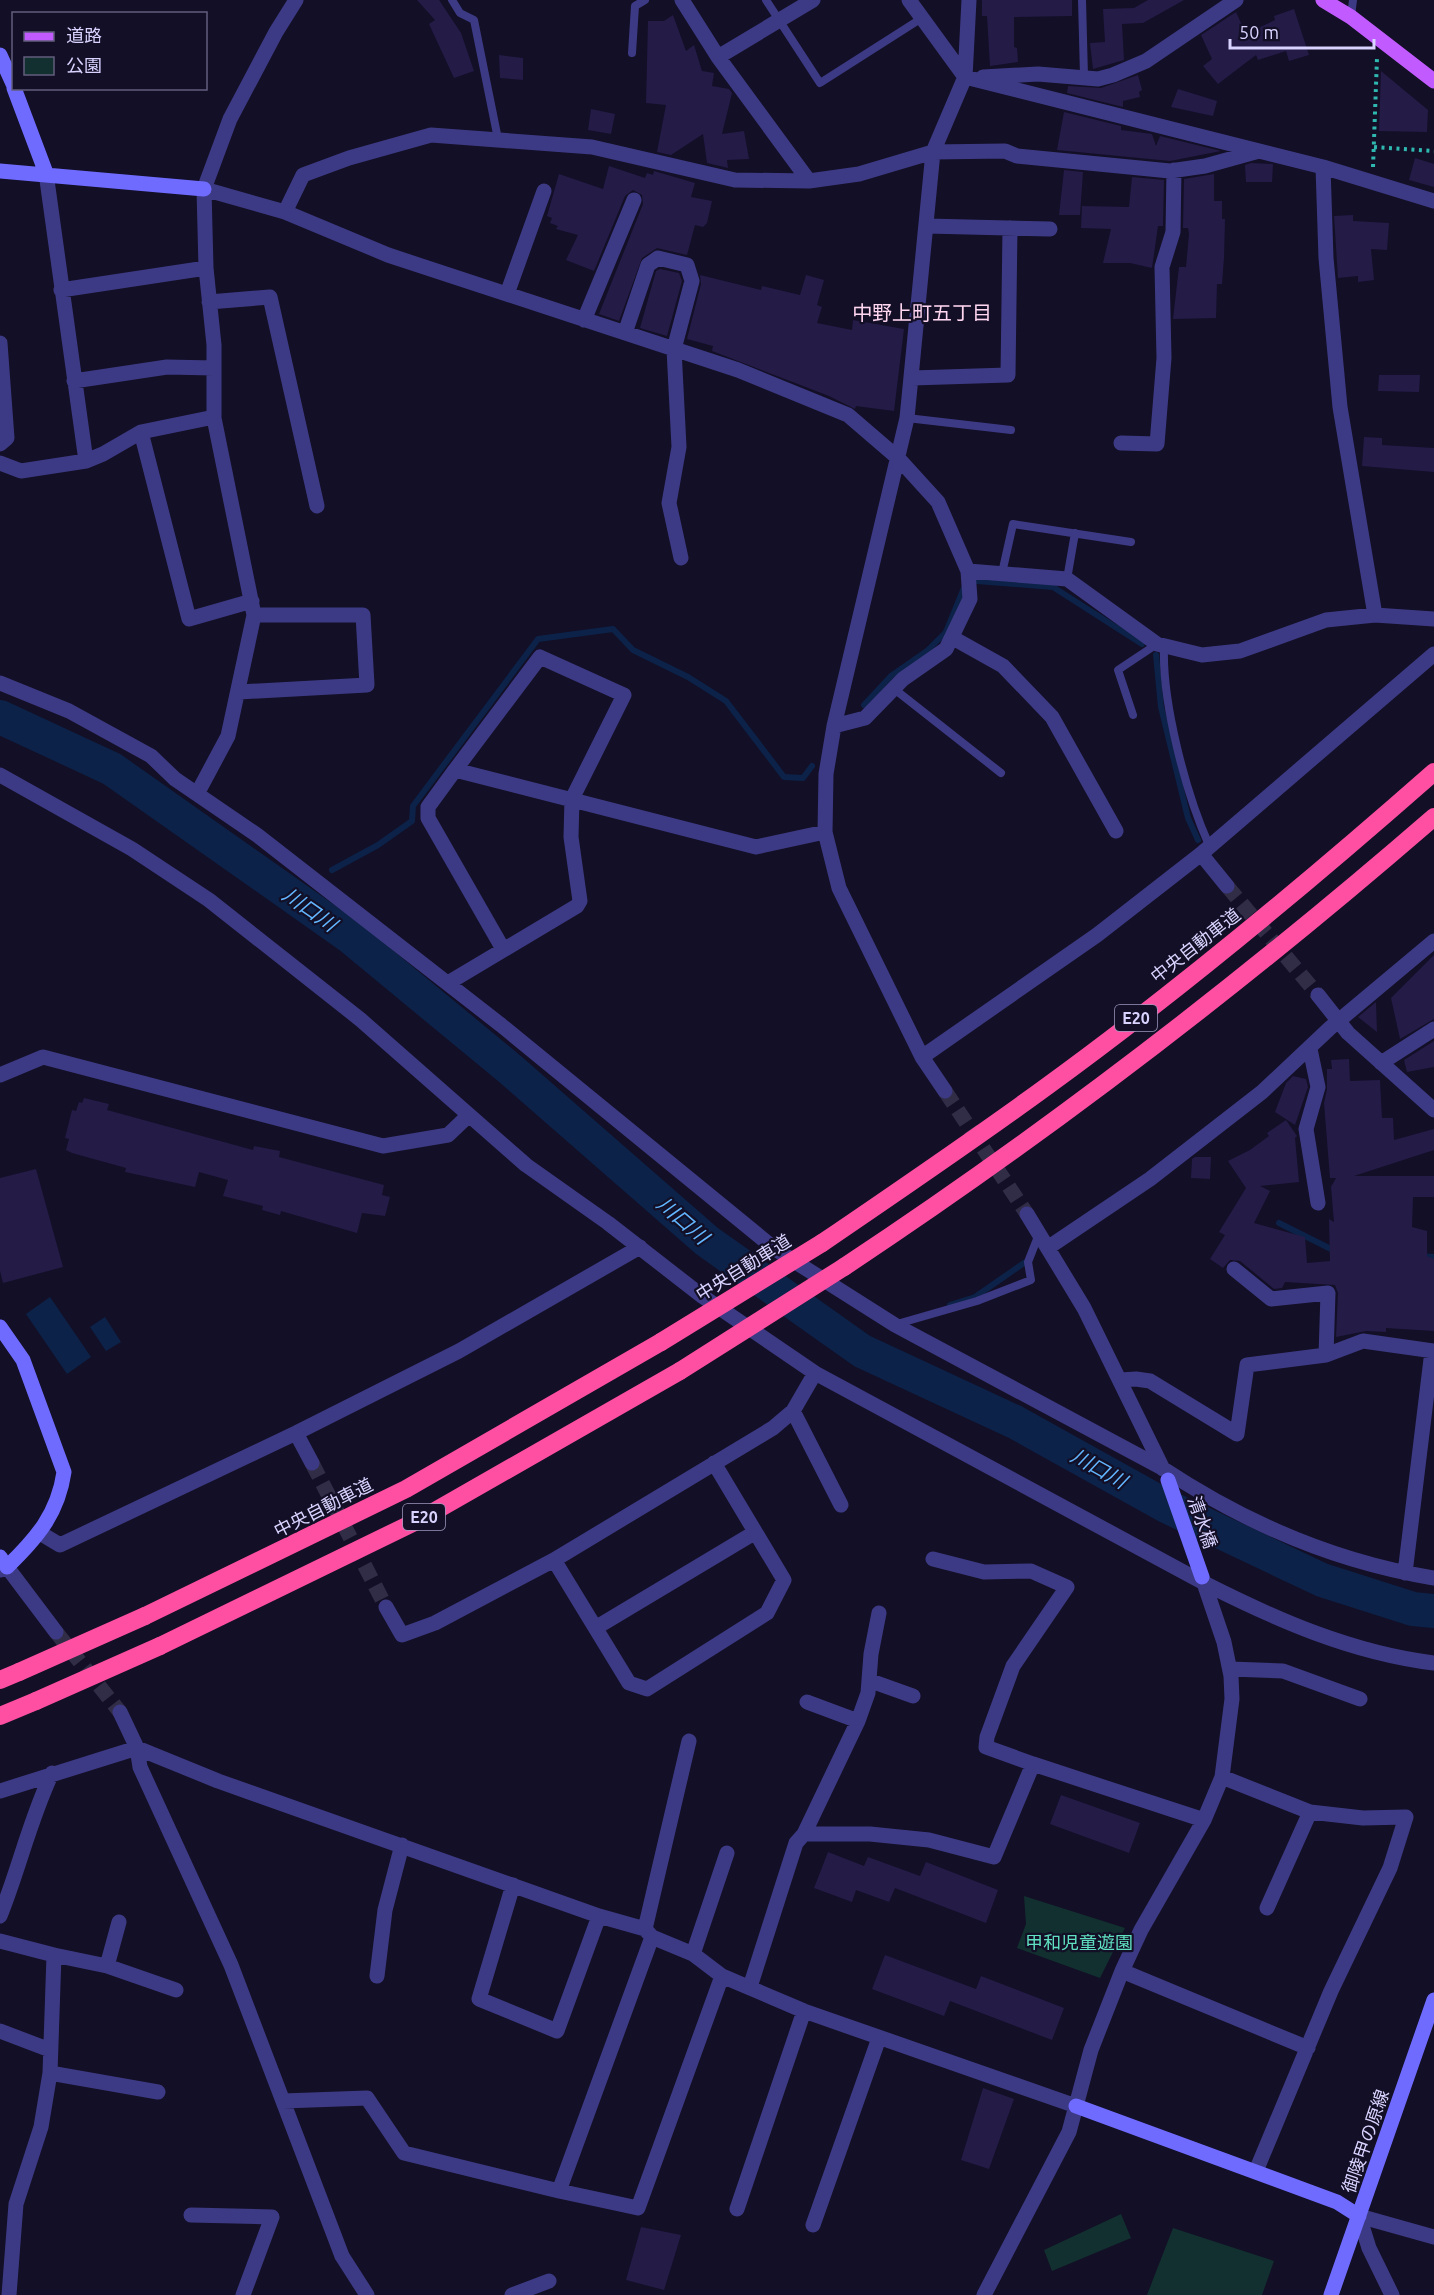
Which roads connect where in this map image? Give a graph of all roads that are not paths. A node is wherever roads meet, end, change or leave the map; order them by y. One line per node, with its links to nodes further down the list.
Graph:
1 (296, 0): 32 (street)
2 (452, 0): 24 (lane)
3 (645, 0): 16 (lane)
4 (682, 0): 18 (street)
5 (766, 0): 15 (lane)
6 (813, 0): 15 (street)
7 (909, 0): 14 (street)
8 (969, 0): 20 (street)
9 (1082, 0): 19 (lane)
10 (1236, 0): 19 (street)
11 (1323, 0): 13 (main road)
12 (1353, 0): 13 (lane)
13 (1351, 17): 21 (main road)
14 (922, 18): 15 (lane); 20 (street)
15 (780, 20): 18 (street)
16 (633, 53)
17 (0, 55): 22 (street)
18 (718, 57): 31 (street)
19 (1084, 76): 20 (street)
20 (965, 77): 25 (street); 26 (street)
21 (1434, 81)
22 (12, 82)
23 (15, 90): 30 (street)
24 (498, 140): 31 (street); 36 (street)
25 (1259, 151): 27 (street); 28 (street)
26 (933, 152): 28 (street); 31 (street); 37 (street)
27 (1323, 167): 35 (street); 68 (street)
28 (1174, 170): 55 (street)
29 (0, 171): 30 (street)
30 (46, 173): 32 (street); 41 (street)
31 (810, 181)
32 (204, 189): 36 (street); 40 (street)
33 (544, 191): 42 (street)
34 (634, 200): 44 (street)
35 (1434, 201)
36 (285, 212): 42 (street)
37 (927, 226): 38 (street); 49 (street)
38 (1010, 228): 39 (street); 49 (street)
39 (1050, 229)
40 (206, 268): 41 (street); 43 (street)
41 (61, 290): 50 (street)
42 (507, 294): 44 (street)
43 (209, 302): 48 (street); 60 (street)
44 (585, 320): 45 (street)
45 (625, 333): 47 (street); 47 (street)
46 (0, 343): 56 (street)
47 (674, 349): 57 (street); 63 (street)
48 (214, 368): 50 (street); 51 (street)
49 (912, 378): 52 (street)
50 (74, 381): 58 (street)
51 (214, 417): 54 (street); 67 (street)
52 (907, 418): 53 (lane); 57 (street)
53 (1011, 430)
54 (141, 432): 58 (street); 67 (street)
55 (1121, 443)
56 (0, 444)
57 (898, 458): 64 (street); 77 (street)
58 (86, 461): 59 (street)
59 (0, 463)
60 (317, 506)
61 (1075, 533): 62 (lane); 65 (lane); 66 (lane)
62 (1131, 542)
63 (681, 558)
64 (968, 571): 65 (street); 70 (street)
65 (1002, 573): 66 (street)
66 (1067, 579): 71 (street)
67 (253, 608): 75 (street); 75 (street)
68 (1375, 615): 69 (street); 71 (street)
69 (1434, 619)
70 (952, 638): 74 (street); 85 (street)
71 (1161, 646): 76 (lane); 87 (lane)
72 (1434, 654): 87 (street)
73 (0, 684): 82 (street)
74 (893, 688): 77 (street); 80 (lane)
75 (239, 692): 82 (street)
76 (1133, 715)
77 (834, 726): 86 (street)
78 (455, 770): 83 (street); 83 (street); 90 (street)
79 (1434, 772): 134 (highway, 中央自動車道 / E20, bridge)
80 (1001, 773)
81 (0, 775): 101 (street)
82 (197, 794): 91 (street)
83 (572, 799): 86 (street); 90 (street)
84 (1434, 818): 140 (highway, E20, bridge)
85 (1116, 831)
86 (825, 832): 96 (street)
87 (1205, 849): 88 (street); 96 (street)
88 (1227, 886)
89 (1434, 941): 93 (street)
90 (503, 949): 91 (street)
91 (448, 983): 108 (street)
92 (1318, 995): 93 (street)
93 (1338, 1021): 95 (street); 97 (street)
94 (1434, 1029): 97 (street)
95 (1310, 1049): 102 (street); 106 (street)
96 (922, 1057): 99 (street)
97 (1381, 1063): 100 (street)
98 (0, 1075): 101 (street)
99 (945, 1091)
100 (1434, 1110)
101 (469, 1114): 105 (street)
102 (1318, 1203)
103 (1027, 1214): 104 (street)
104 (1039, 1233): 106 (street); 108 (lane)
105 (640, 1247): 112 (street); 115 (street)
106 (1049, 1247): 113 (street)
107 (1234, 1269): 111 (street)
108 (895, 1325): 118 (street)
109 (0, 1327): 120 (street)
110 (1433, 1351): 111 (street); 125 (street)
111 (1326, 1355): 113 (street)
112 (815, 1373): 114 (street); 127 (street)
113 (1121, 1380): 118 (street)
114 (793, 1411): 117 (street); 119 (street)
115 (296, 1433): 116 (street); 120 (street)
116 (312, 1463)
117 (714, 1463): 121 (street); 123 (street)
118 (1165, 1474): 125 (street); 127 (street, 清水橋)
119 (841, 1505)
120 (40, 1533): 124 (street)
121 (754, 1533): 130 (street); 130 (street)
122 (933, 1559): 144 (street)
123 (554, 1560): 128 (street); 130 (street)
124 (2, 1565): 131 (street)
125 (1405, 1573): 126 (street)
126 (1434, 1578)
127 (1203, 1580): 132 (street); 133 (street)
128 (386, 1607)
129 (879, 1613): 135 (street)
130 (597, 1627)
131 (56, 1632)
132 (1434, 1663)
133 (1230, 1669): 137 (street); 146 (street)
134 (0, 1680)
135 (871, 1681): 136 (street); 141 (street)
136 (913, 1696)
137 (1360, 1699)
138 (807, 1702): 141 (street)
139 (120, 1712): 143 (street)
140 (0, 1716)
141 (858, 1720): 150 (street)
142 (689, 1741): 158 (street)
143 (137, 1748): 145 (street); 151 (street); 176 (street)
144 (1033, 1764): 149 (street); 150 (street)
145 (52, 1773): 147 (street); 155 (street)
146 (1222, 1777): 148 (street); 149 (street)
147 (0, 1791)
148 (1310, 1812): 154 (street); 172 (street)
149 (1204, 1820): 163 (street)
150 (804, 1834): 166 (street)
151 (402, 1845): 153 (street); 164 (street)
152 (727, 1853): 160 (street)
153 (513, 1885): 156 (street); 156 (street)
154 (1267, 1908)
155 (0, 1916)
156 (599, 1916): 158 (street)
157 (119, 1922): 162 (street)
158 (649, 1933): 160 (street); 179 (street)
159 (0, 1941): 161 (street)
160 (693, 1954): 165 (street)
161 (54, 1955): 162 (street); 173 (street)
162 (107, 1966): 167 (street)
163 (1122, 1971): 172 (street); 177 (street)
164 (377, 1976)
165 (722, 1976): 166 (street); 179 (street)
166 (750, 1987): 169 (street)
167 (177, 1990)
168 (1434, 2000): 182 (street, 御陵甲の原線)
169 (804, 2011): 171 (street); 180 (street)
170 (0, 2031): 173 (street)
171 (879, 2038): 177 (street); 183 (street)
172 (1308, 2048): 178 (street)
173 (50, 2050): 174 (street)
174 (50, 2073): 175 (street); 186 (street)
175 (158, 2092)
176 (283, 2101): 179 (street); 188 (street)
177 (1076, 2106): 178 (street); 190 (street)
178 (1256, 2171): 182 (street)
179 (559, 2191)
180 (737, 2209)
181 (191, 2215): 187 (street)
182 (1359, 2216): 184 (street); 191 (street, 御陵甲の原線); 192 (street)
183 (813, 2225)
184 (1434, 2237)
185 (549, 2281): 189 (street)
186 (9, 2295)
187 (243, 2295)
188 (367, 2295)
189 (512, 2295)
190 (984, 2295)
191 (1331, 2295)
192 (1392, 2295)

